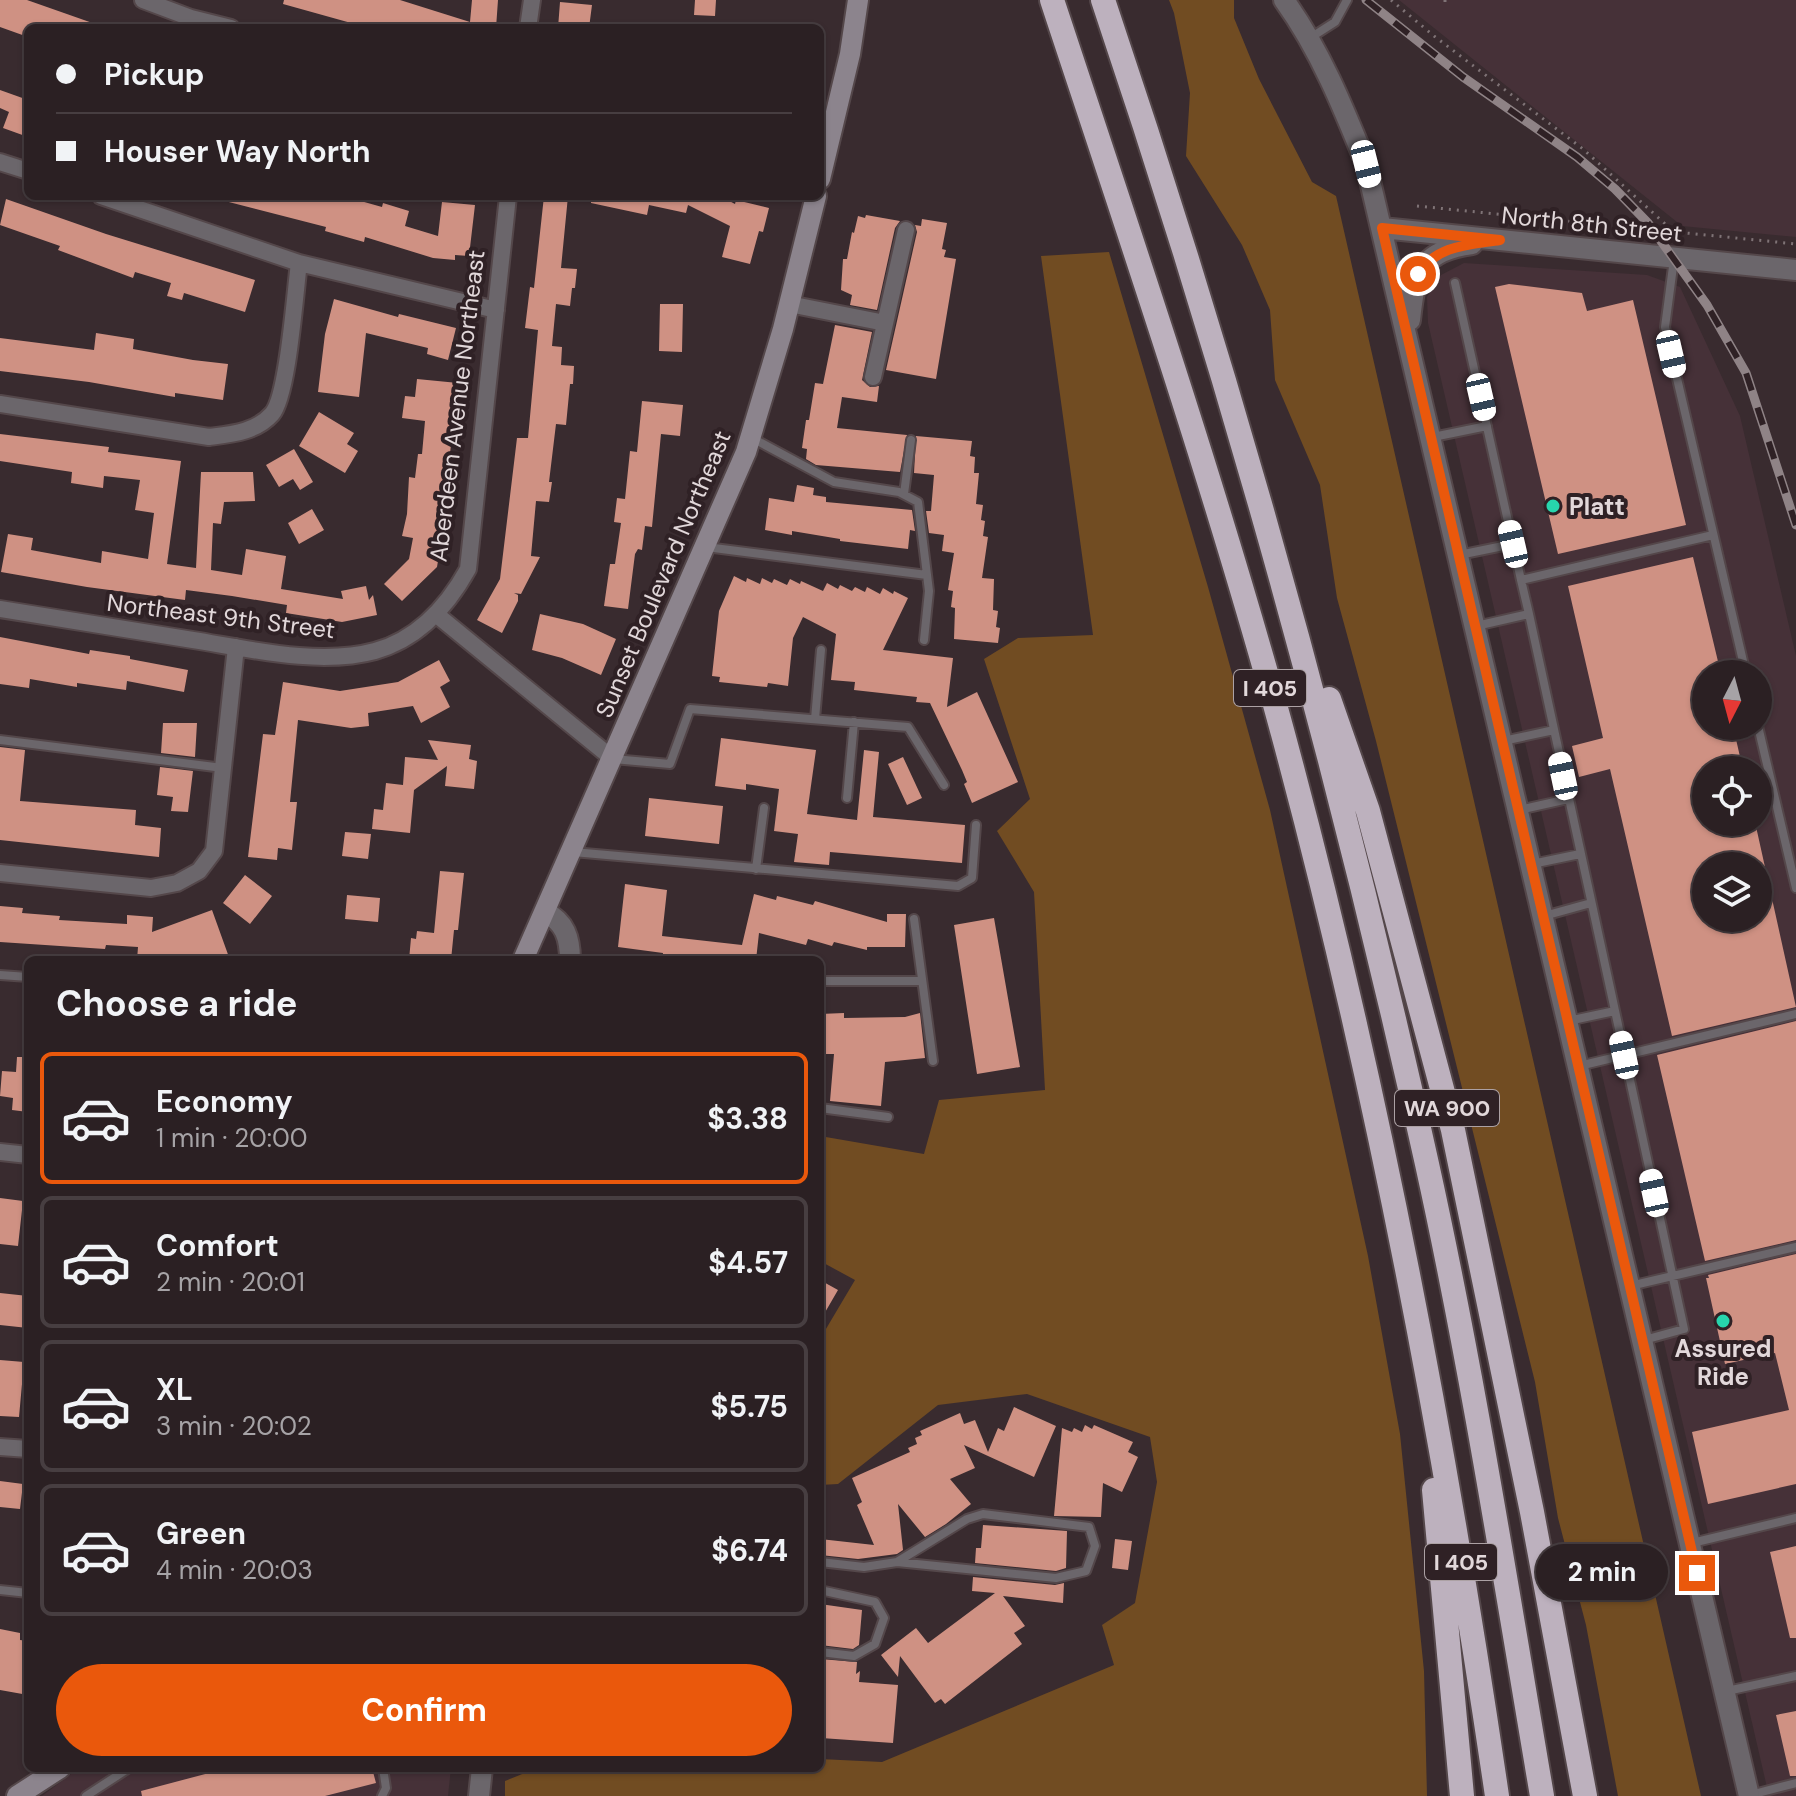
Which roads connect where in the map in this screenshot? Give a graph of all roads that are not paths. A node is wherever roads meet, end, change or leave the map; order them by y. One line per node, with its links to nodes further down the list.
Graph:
1 (143, 0): 8 (street)
2 (532, 0): 9 (street)
3 (858, 0): 11 (main road)
4 (1049, 0): 93 (highway, I 405)
5 (1103, 0): 39 (highway, I 405)
6 (1284, 0): 10 (street)
7 (1347, 0): 10 (lane)
8 (215, 24)
9 (529, 24)
10 (1309, 38): 17 (street)
11 (824, 158)
12 (0, 162): 13 (street)
13 (24, 170)
14 (113, 200): 21 (street)
15 (508, 200): 25 (street, Aberdeen Avenue Northeast)
16 (815, 200): 24 (main road, Sunset Boulevard Northeast)
17 (1382, 228): 19 (street, North 8th Street); 27 (street)
18 (906, 230): 26 (street)
19 (1500, 240): 20 (street, North 8th Street); 27 (street)
20 (1674, 259): 22 (street, North 8th Street); 35 (lane)
21 (299, 263): 25 (street); 29 (street)
22 (1796, 270)
23 (1455, 283): 30 (lane)
24 (789, 304): 26 (street); 31 (main road, Sunset Boulevard Northeast)
25 (496, 310): 44 (street, Aberdeen Avenue Northeast)
26 (885, 323): 28 (street)
27 (1408, 336): 32 (street)
28 (873, 377)
29 (0, 404)
30 (1487, 426): 32 (lane); 36 (lane)
31 (751, 437): 34 (lane); 37 (main road, Sunset Boulevard Northeast)
32 (1431, 437): 38 (street)
33 (911, 440): 34 (lane)
34 (904, 494): 40 (lane)
35 (1713, 535): 41 (lane); 49 (lane)
36 (1513, 544): 38 (lane); 41 (lane)
37 (704, 546): 40 (lane); 56 (main road, Sunset Boulevard Northeast)
38 (1459, 555): 45 (street)
39 (1280, 569): 118 (highway, I 405); 119 (highway, WA 900)
40 (927, 575): 46 (lane)
41 (1521, 580): 43 (lane)
42 (0, 609): 47 (street, Northeast 9th Street)
43 (1529, 614): 45 (lane); 52 (lane)
44 (437, 615): 47 (street, Northeast 9th Street); 56 (street)
45 (1476, 626): 55 (street)
46 (924, 640)
47 (236, 647): 57 (street)
48 (821, 650): 50 (lane)
49 (1743, 660)
50 (815, 719): 51 (lane); 56 (lane)
51 (854, 722): 58 (lane); 59 (lane)
52 (1554, 730): 55 (lane); 60 (lane)
53 (0, 740): 57 (lane)
54 (1761, 740): 69 (lane)
55 (1503, 741): 62 (street)
56 (613, 759): 64 (main road, Sunset Boulevard Northeast)
57 (223, 768): 68 (street)
58 (944, 785)
59 (847, 798)
60 (1568, 799): 62 (lane); 65 (lane)
61 (764, 808): 67 (lane)
62 (1519, 810): 66 (street)
63 (976, 825): 67 (lane)
64 (572, 852): 67 (lane); 71 (main road, Sunset Boulevard Northeast)
65 (1580, 854): 66 (lane); 70 (lane)
66 (1532, 864): 72 (street)
67 (756, 869)
68 (0, 873)
69 (1796, 888)
70 (1591, 903): 72 (lane); 80 (lane)
71 (545, 912): 74 (main road, Sunset Boulevard Northeast); 75 (street)
72 (1544, 916): 82 (street)
73 (914, 919): 79 (lane)
74 (525, 956)
75 (569, 956)
76 (0, 975): 77 (lane)
77 (24, 977)
78 (824, 981): 79 (lane)
79 (921, 981): 84 (lane)
80 (1615, 1011): 82 (lane); 83 (lane)
81 (1796, 1014): 83 (lane)
82 (1568, 1021): 85 (street)
83 (1624, 1055): 85 (lane); 91 (lane)
84 (933, 1061)
85 (1579, 1066): 92 (street)
86 (824, 1109): 87 (lane)
87 (888, 1117)
88 (0, 1152): 89 (street)
89 (24, 1155)
90 (1796, 1247): 91 (lane)
91 (1672, 1276): 92 (lane); 94 (lane)
92 (1630, 1286): 94 (street)
93 (1419, 1328): 116 (highway); 117 (highway, I 405)
94 (1643, 1341): 98 (street)
95 (0, 1447): 96 (street)
96 (24, 1449)
97 (1796, 1518): 98 (lane)
98 (1690, 1543): 106 (street)
99 (824, 1562): 100 (lane)
100 (897, 1562): 100 (lane)
101 (0, 1590): 103 (lane)
102 (824, 1591): 104 (lane)
103 (24, 1593)
104 (824, 1652)
105 (1796, 1676): 106 (lane)
106 (1725, 1692): 120 (street)
107 (54, 1772): 112 (main road)
108 (123, 1772): 113 (lane)
109 (384, 1772): 114 (lane)
110 (482, 1772): 115 (street)
111 (1796, 1783): 120 (lane)
112 (17, 1796)
113 (86, 1796)
114 (382, 1796)
115 (479, 1796)
116 (1462, 1796)
117 (1497, 1796)
118 (1542, 1796)
119 (1585, 1796)
120 (1749, 1796)

